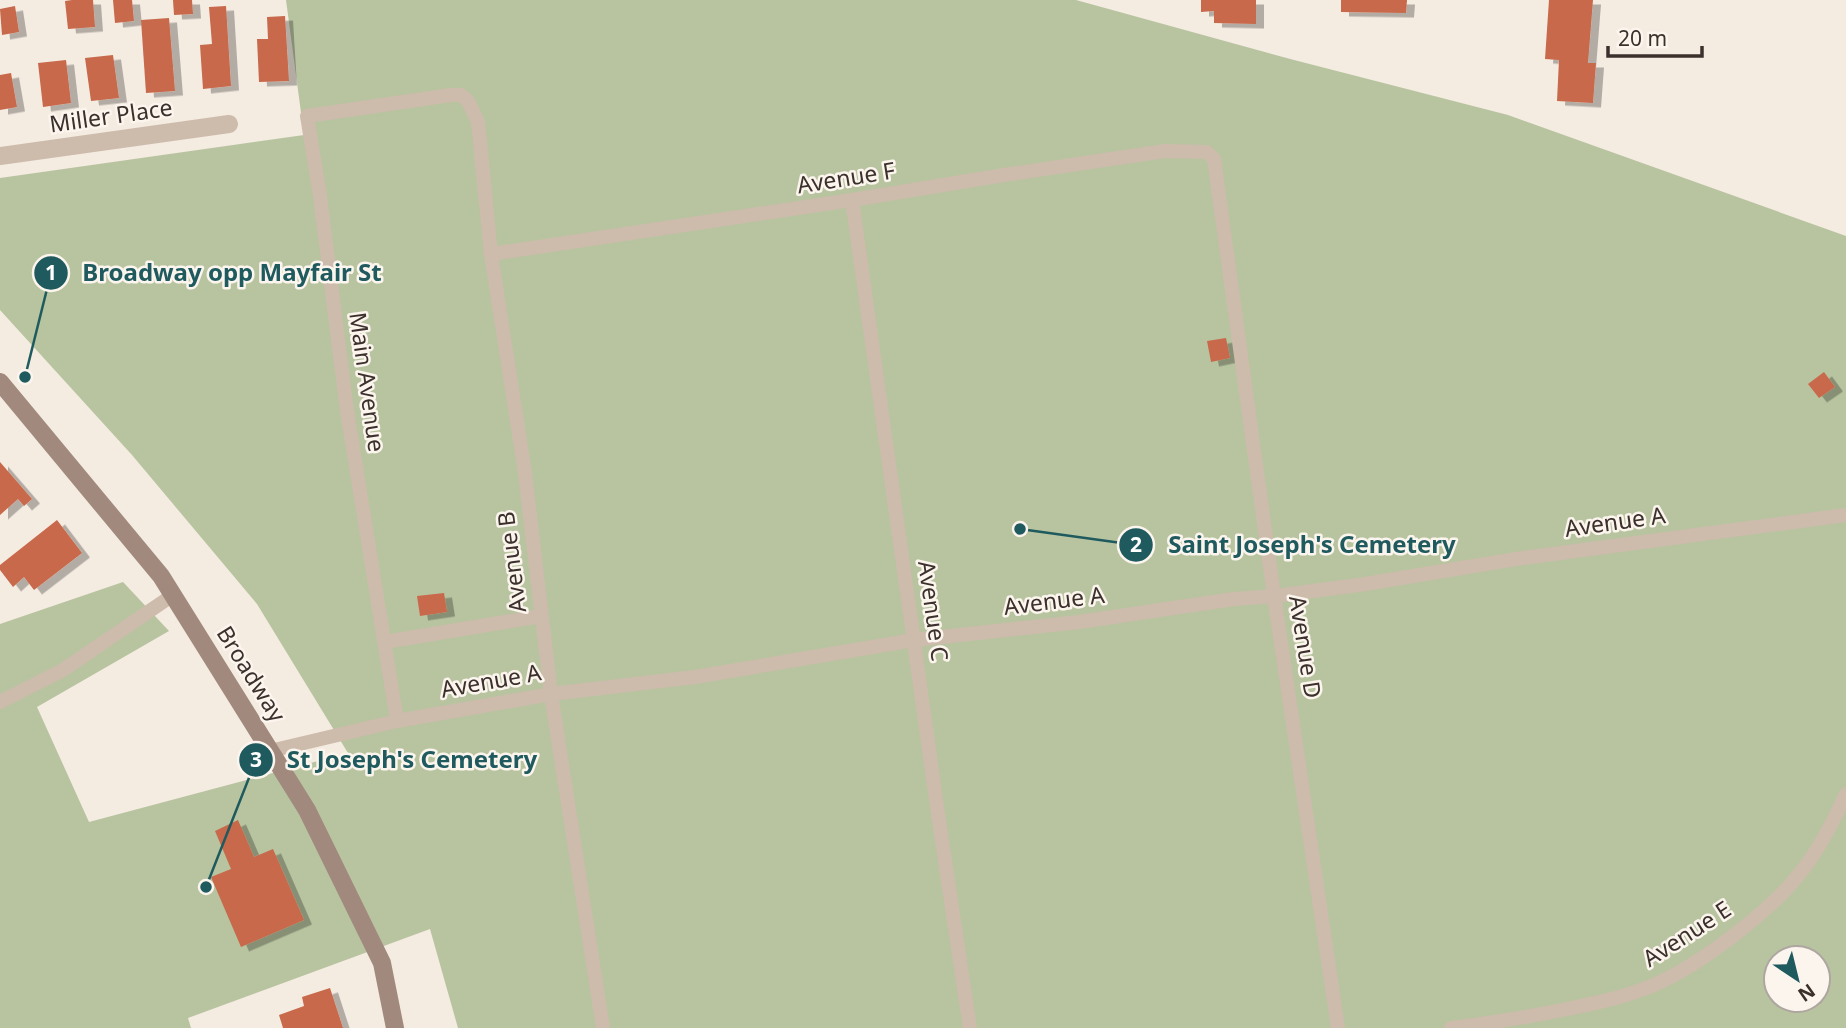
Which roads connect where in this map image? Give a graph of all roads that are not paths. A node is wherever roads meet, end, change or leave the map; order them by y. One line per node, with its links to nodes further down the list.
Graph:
1 (460, 95): 6 (lane, Avenue B); 13 (lane, Main Avenue)
2 (229, 124): 4 (street, Miller Place)
3 (1207, 152): 5 (lane, Avenue F); 10 (lane, Avenue D)
4 (0, 156)
5 (852, 200): 6 (lane, Avenue F); 12 (lane, Avenue C)
6 (491, 254): 11 (lane, Avenue B)
7 (0, 382): 9 (main road, Broadway)
8 (1846, 515): 10 (lane, Avenue A)
9 (173, 595): 15 (lane); 17 (main road, Broadway)
10 (1274, 596): 12 (lane, Avenue A); 22 (lane, Avenue D)
11 (541, 616): 13 (lane); 14 (lane, Avenue B)
12 (914, 640): 14 (lane, Avenue A); 21 (lane, Avenue C)
13 (385, 642): 16 (lane, Main Avenue)
14 (551, 694): 16 (lane, Avenue A); 20 (lane, Avenue B)
15 (0, 702)
16 (397, 721): 17 (lane, Avenue A)
17 (270, 751): 19 (main road, Broadway)
18 (1846, 794): 23 (lane, Avenue E)
19 (395, 1028)
20 (603, 1028)
21 (970, 1028)
22 (1338, 1028)
23 (1451, 1028)

